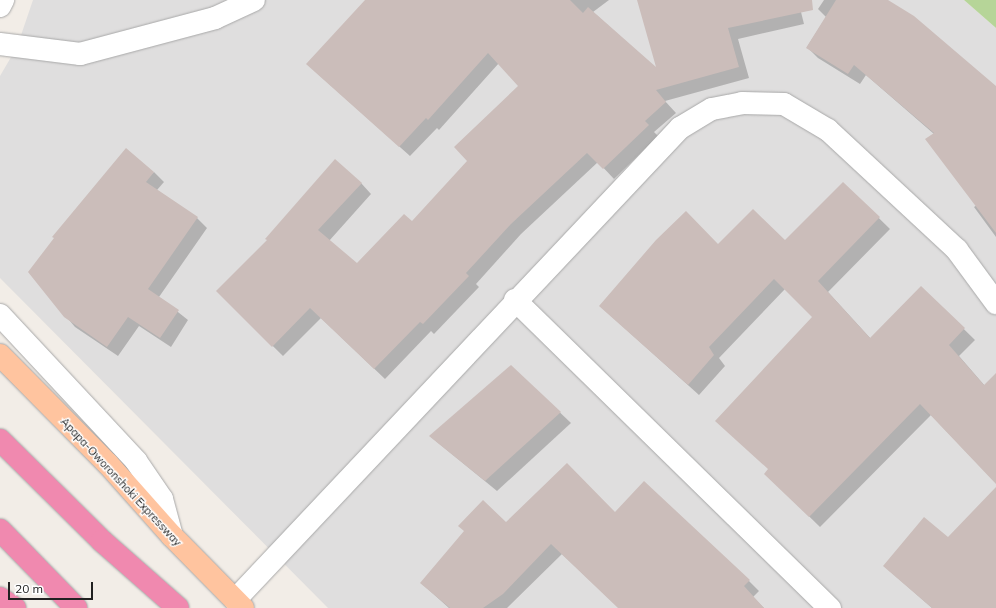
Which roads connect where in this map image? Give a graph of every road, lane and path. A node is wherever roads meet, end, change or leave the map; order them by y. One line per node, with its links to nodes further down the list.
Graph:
1 (3, 0): 3 (street)
2 (254, 0): 4 (street)
3 (0, 6)
4 (0, 44)
5 (515, 300): 6 (street); 15 (street); 21 (street)
6 (996, 303)
7 (0, 315): 11 (street)
8 (0, 356): 11 (main road, Apapa-Oworonshoki Expressway)
9 (0, 440): 20 (highway)
10 (0, 530): 12 (highway)
11 (172, 536): 15 (main road, Apapa-Oworonshoki Expressway)
12 (17, 547): 18 (highway); 19 (highway)
13 (0, 598): 17 (highway)
14 (0, 604): 16 (main road)
15 (239, 604)
16 (4, 608)
17 (15, 608)
18 (56, 608)
19 (76, 608)
20 (178, 608)
21 (830, 608)

